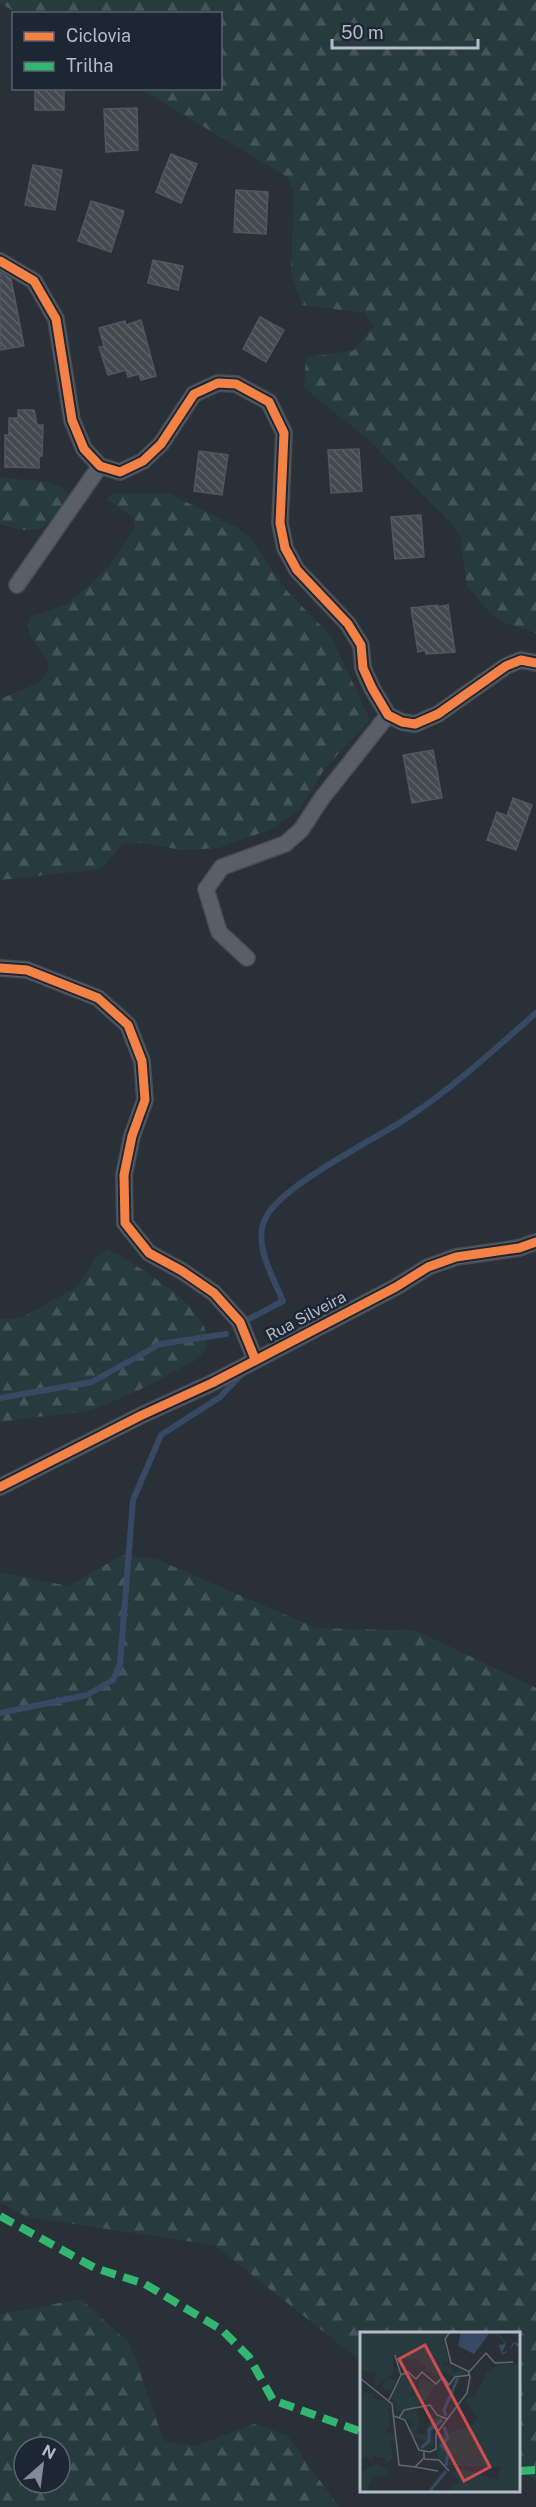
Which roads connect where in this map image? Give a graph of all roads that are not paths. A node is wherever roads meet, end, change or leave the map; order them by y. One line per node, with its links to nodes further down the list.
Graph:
1 (0, 261): 2 (street)
2 (100, 466): 3 (street); 5 (street)
3 (17, 585)
4 (536, 663): 5 (street)
5 (388, 715): 6 (street)
6 (247, 958)
7 (0, 968): 9 (street)
8 (536, 1242): 9 (street, Rua Silveira)
9 (255, 1359): 10 (street, Rua Silveira)
10 (0, 1487)

